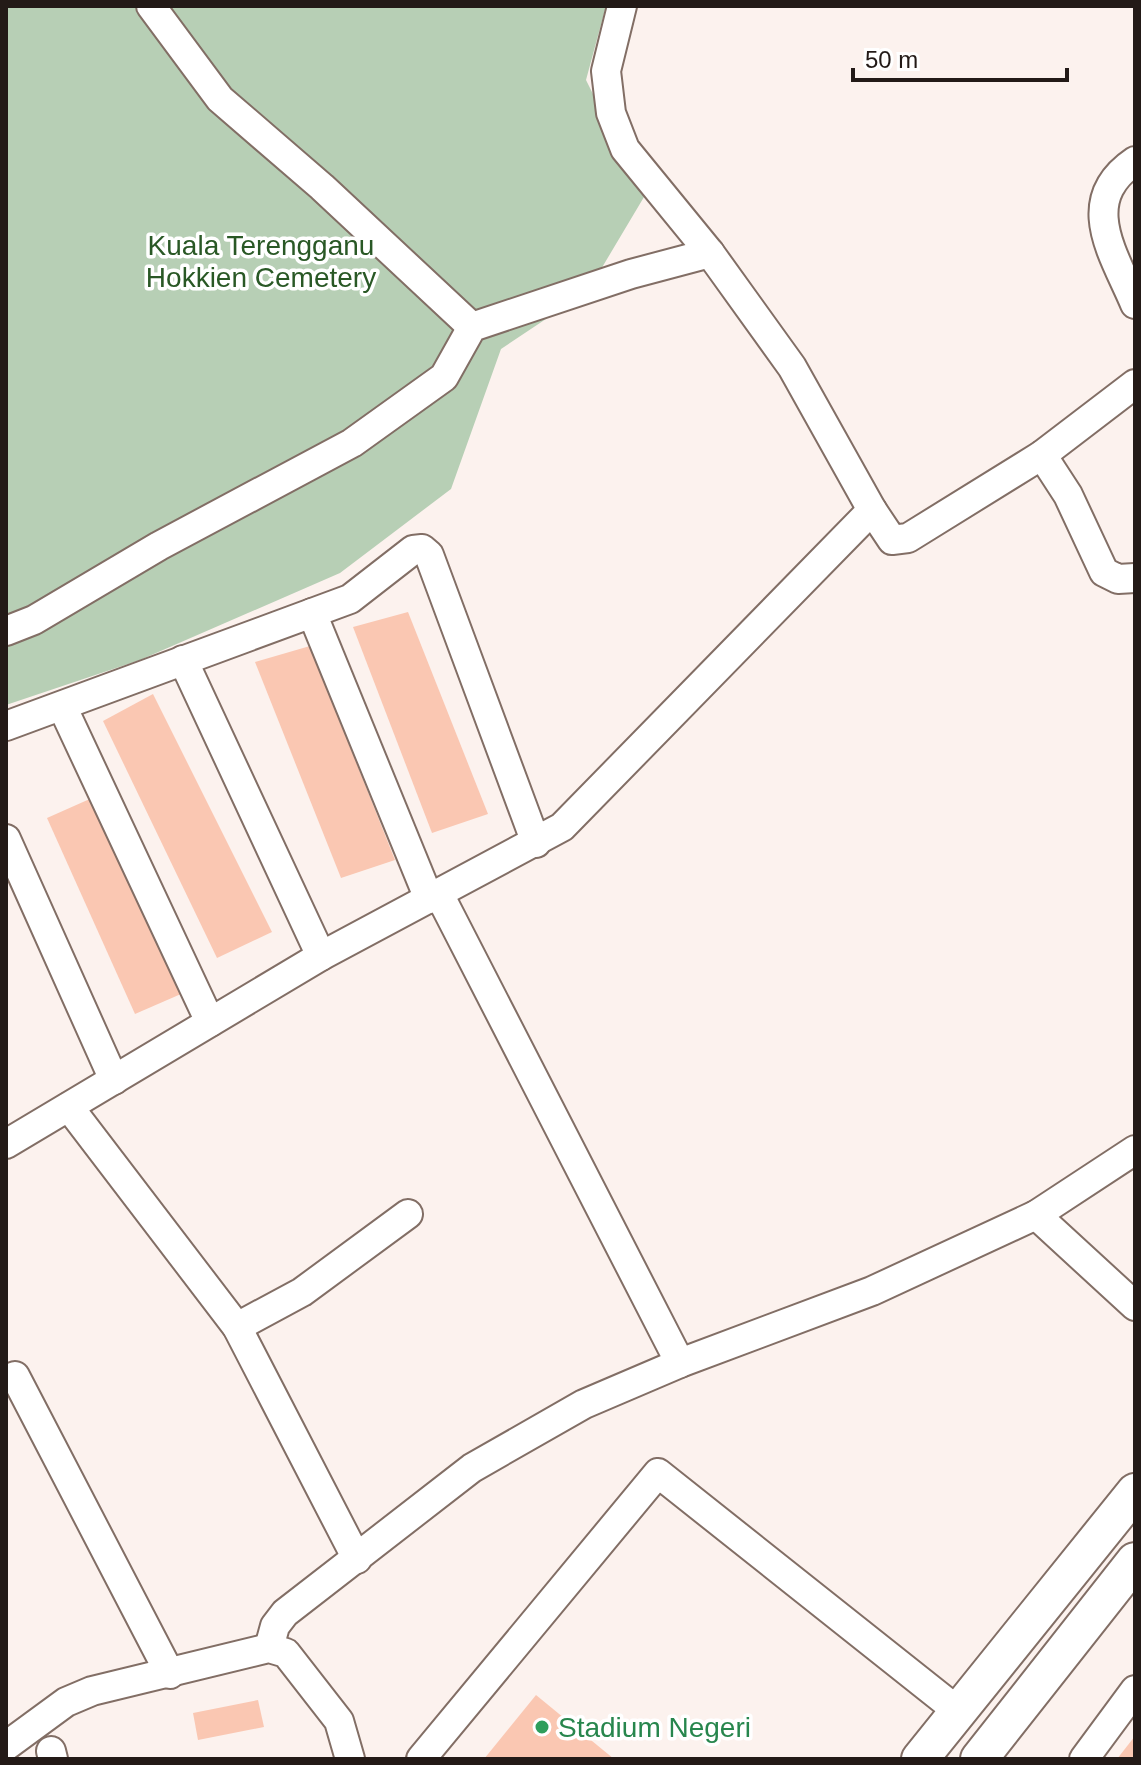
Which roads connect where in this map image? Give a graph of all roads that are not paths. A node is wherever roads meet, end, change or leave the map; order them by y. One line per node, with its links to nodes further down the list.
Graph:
1 (151, 6): 6 (street)
2 (622, 6): 4 (street)
3 (1135, 161): 5 (street)
4 (710, 253): 6 (street); 9 (street)
5 (1135, 304)
6 (472, 327): 12 (street)
7 (1135, 384): 8 (street)
8 (1042, 455): 9 (street); 10 (street)
9 (872, 510): 17 (street)
10 (1135, 578)
11 (312, 613): 13 (street); 17 (street); 18 (street)
12 (6, 631)
13 (183, 660): 14 (street); 19 (street)
14 (62, 706): 15 (street); 20 (street)
15 (6, 726)
16 (6, 839): 21 (street)
17 (536, 843): 18 (street)
18 (434, 897): 19 (street); 29 (street)
19 (321, 956): 20 (street)
20 (210, 1022): 21 (street)
21 (114, 1080): 22 (street)
22 (69, 1107): 23 (street); 28 (street)
23 (6, 1144)
24 (1135, 1150): 26 (street)
25 (408, 1214): 28 (street)
26 (1036, 1215): 27 (street); 29 (street)
27 (1135, 1306)
28 (237, 1327): 32 (street)
29 (680, 1363): 32 (street)
30 (15, 1376): 35 (street)
31 (1135, 1492): 37 (main road)
32 (357, 1559): 34 (street)
33 (1135, 1561): 42 (main road)
34 (269, 1648): 35 (street); 39 (street)
35 (170, 1674): 38 (street)
36 (1135, 1690): 43 (street)
37 (959, 1712): 40 (street); 41 (main road)
38 (9, 1736)
39 (350, 1759)
40 (421, 1759)
41 (920, 1759)
42 (979, 1759)
43 (1084, 1759)

